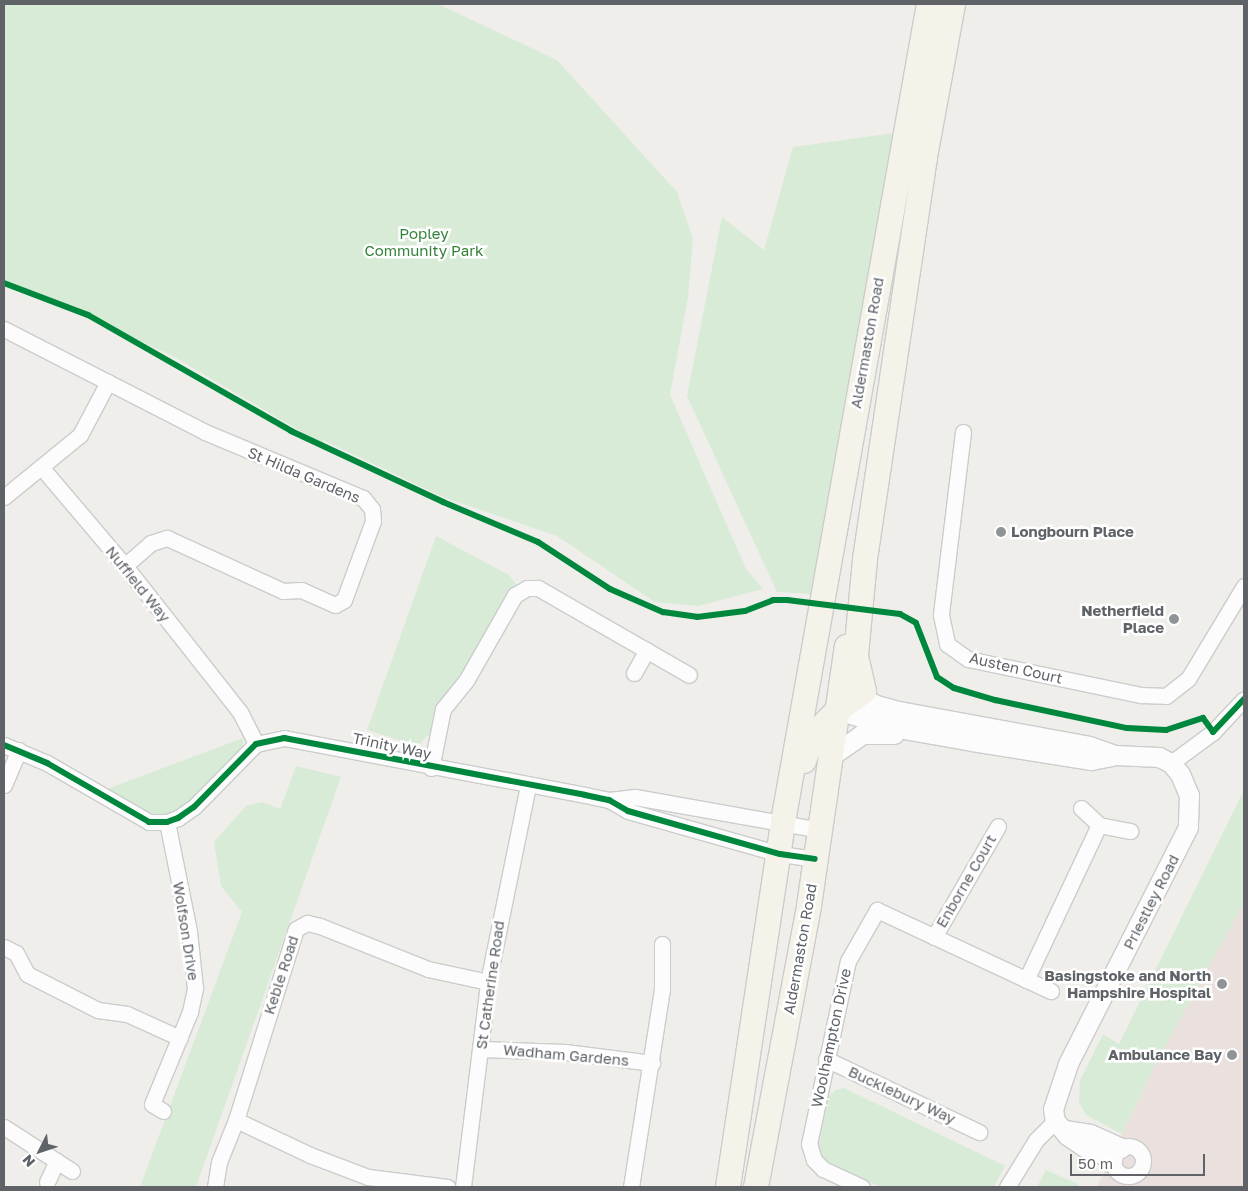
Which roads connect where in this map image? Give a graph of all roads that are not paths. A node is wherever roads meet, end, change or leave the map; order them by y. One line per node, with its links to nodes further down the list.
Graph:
1 (929, 4): 14 (main road, Aldermaston Road)
2 (954, 4): 8 (main road, Aldermaston Road)
3 (4, 330): 4 (street, St Hilda Gardens)
4 (108, 382): 6 (street); 9 (street, St Hilda Gardens)
5 (963, 432): 10 (street, Austen Court)
6 (42, 468): 7 (street); 9 (street, Nuffield Way)
7 (4, 497)
8 (866, 559): 15 (main road, Aldermaston Road); 17 (main road, Aldermaston Road)
9 (125, 566): 19 (street, Nuffield Way)
10 (1244, 586)
11 (647, 650): 12 (street); 13 (street); 25 (street)
12 (634, 673)
13 (689, 675)
14 (808, 682): 17 (main road); 31 (main road, Aldermaston Road)
15 (864, 691): 17 (main road, Aldermaston Road); 22 (street)
16 (1244, 699): 24 (street)
17 (838, 710): 18 (street); 23 (main road, Aldermaston Road); 31 (main road, Aldermaston Road)
18 (972, 741): 22 (street); 23 (street)
19 (256, 744): 25 (street, Trinity Way); 30 (street)
20 (4, 745): 21 (street)
21 (19, 750): 26 (street); 30 (street)
22 (1115, 755): 24 (street)
23 (831, 756): 34 (main road, Aldermaston Road)
24 (1171, 763): 50 (street, Priestley Road)
25 (431, 768): 27 (street, Trinity Way)
26 (4, 785)
27 (528, 786): 28 (street, Trinity Way); 42 (street, St Catherine Road)
28 (609, 800): 31 (street, Trinity Way); 36 (street, Trinity Way)
29 (1081, 808): 32 (street)
30 (168, 822): 44 (street, Wolfson Drive)
31 (783, 822): 34 (street, Trinity Way); 36 (main road, Aldermaston Road)
32 (1099, 825): 35 (street); 41 (street)
33 (998, 826): 38 (street, Enborne Court)
34 (820, 830): 37 (main road, Aldermaston Road)
35 (1130, 831)
36 (780, 854): 37 (street, Trinity Way); 61 (main road, Aldermaston Road)
37 (815, 859): 62 (main road, Aldermaston Road)
38 (934, 937): 41 (street, Woolhampton Drive); 46 (street, Woolhampton Drive)
39 (662, 944): 47 (street)
40 (4, 946): 44 (street)
41 (1026, 980): 43 (street, Woolhampton Drive)
42 (488, 982): 45 (street, St Catherine Road); 49 (street, Keble Road)
43 (1052, 991)
44 (180, 1038): 48 (street, Wolfson Drive)
45 (481, 1049): 47 (street, Wadham Gardens); 59 (street, St Catherine Road)
46 (826, 1059): 52 (street, Bucklebury Way); 63 (street, Woolhampton Drive)
47 (652, 1063): 60 (street)
48 (163, 1111)
49 (236, 1120): 57 (street, Keble Road); 58 (street)
50 (1058, 1125): 53 (street); 64 (street)
51 (4, 1127): 54 (street)
52 (979, 1132)
53 (1117, 1153)
54 (56, 1162): 55 (street); 56 (street)
55 (72, 1171)
56 (47, 1182)
57 (215, 1187)
58 (447, 1187)
59 (464, 1187)
60 (631, 1187)
61 (728, 1187)
62 (756, 1187)
63 (862, 1187)
64 (1007, 1187)

